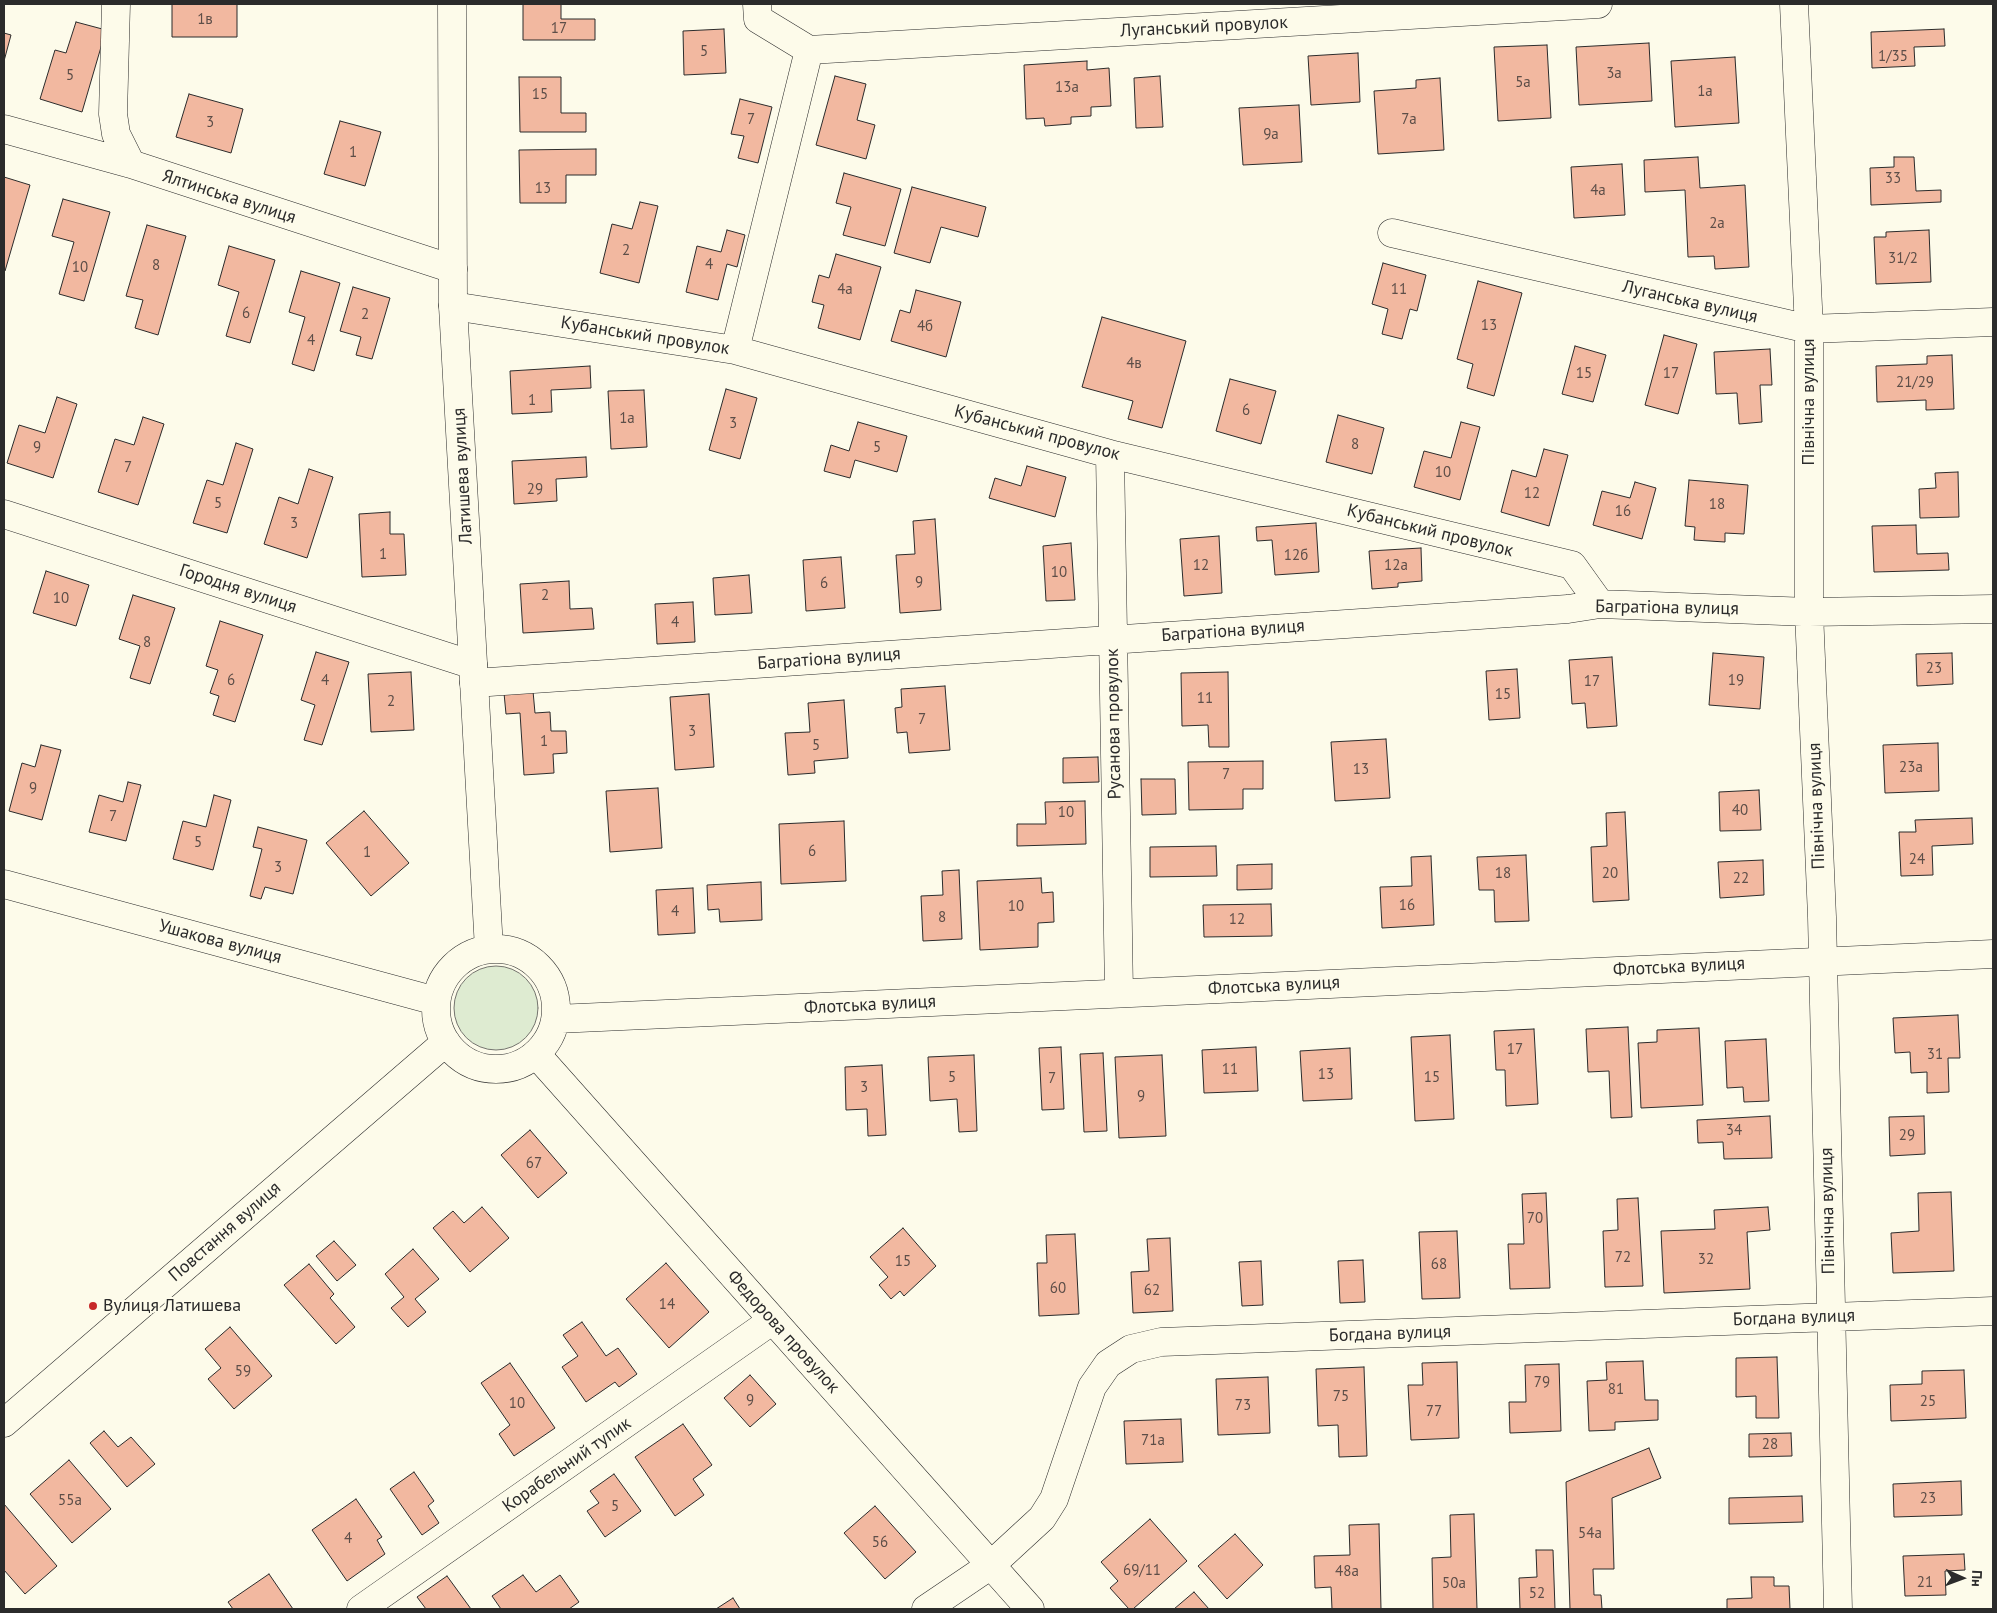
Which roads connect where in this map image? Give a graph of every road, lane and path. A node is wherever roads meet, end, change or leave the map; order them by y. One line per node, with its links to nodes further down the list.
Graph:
1 (116, 4): 7 (street)
2 (452, 4): 12 (street, Латишева вулиця)
3 (758, 4): 6 (street)
4 (1598, 4): 6 (street, Луганський провулок)
5 (1794, 4): 15 (street, Північна вулиця)
6 (809, 50): 16 (street)
7 (113, 114): 9 (street); 10 (street)
8 (4, 129): 9 (street, Ялтинська вулиця)
9 (78, 149): 10 (street, Ялтинська вулиця)
10 (131, 164): 12 (street, Ялтинська вулиця)
11 (1392, 233): 15 (street, Луганська вулиця)
12 (453, 270): 13 (street, Латишева вулиця)
13 (453, 306): 16 (street, Кубанський провулок); 23 (street, Латишева вулиця)
14 (1993, 322): 15 (street, Луганська вулиця)
15 (1809, 329): 21 (street, Північна вулиця)
16 (735, 350): 17 (street, Кубанський провулок)
17 (1110, 454): 19 (street, Кубанський провулок); 22 (street, Русанова провулок)
18 (4, 514): 23 (street, Городня вулиця)
19 (1600, 604): 21 (street, Багратіона вулиця); 22 (street, Багратіона вулиця)
20 (1993, 609): 21 (street, Багратіона вулиця)
21 (1809, 612): 27 (street, Північна вулиця)
22 (1112, 640): 23 (street, Багратіона вулиця); 28 (street, Русанова провулок)
23 (473, 674): 25 (street, Латишева вулиця)
24 (4, 884): 29 (street, Ушакова вулиця)
25 (488, 949): 29 (street); 30 (street)
26 (1993, 954): 27 (street, Флотська вулиця)
27 (1822, 960): 28 (street, Флотська вулиця); 34 (street, Північна вулиця)
28 (1119, 993): 30 (street, Флотська вулиця)
29 (436, 1001): 31 (street)
30 (556, 1019): 32 (street)
31 (446, 1042): 32 (street); 36 (street, Повстання вулиця)
32 (536, 1054): 35 (street, Федорова провулок)
33 (1993, 1311): 34 (street, Богдана вулиця)
34 (1830, 1317): 37 (street, Богдана вулиця); 41 (street, Північна вулиця)
35 (773, 1320): 37 (street, Федорова провулок); 38 (street, Корабельний тупик)
36 (4, 1423)
37 (991, 1566): 39 (street, Богдана вулиця); 40 (street, Федорова провулок)
38 (362, 1609)
39 (926, 1609)
40 (1030, 1609)
41 (1838, 1609)

